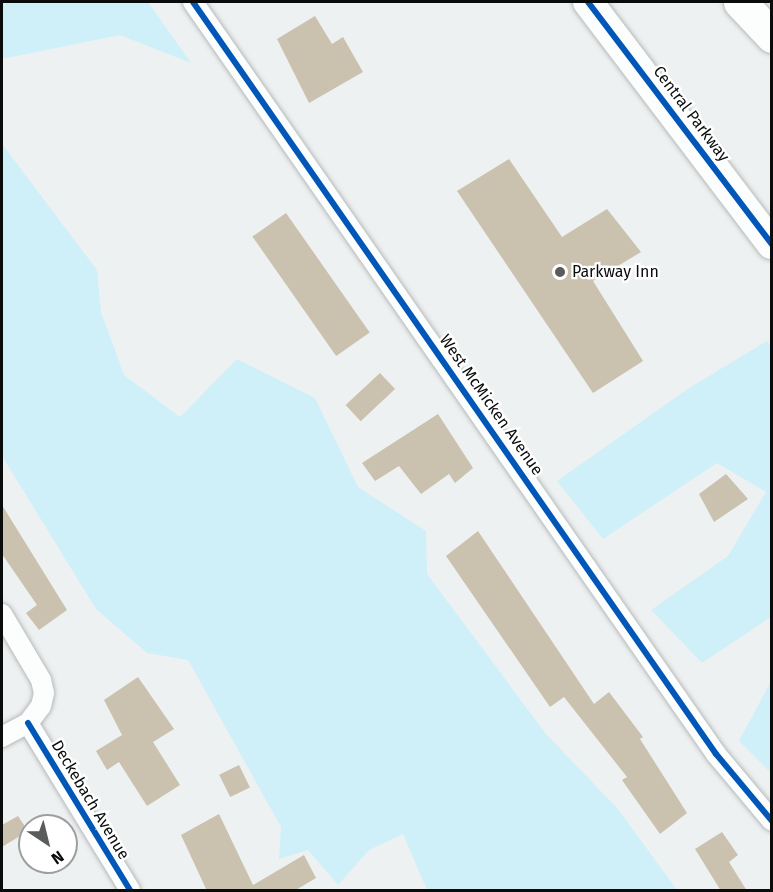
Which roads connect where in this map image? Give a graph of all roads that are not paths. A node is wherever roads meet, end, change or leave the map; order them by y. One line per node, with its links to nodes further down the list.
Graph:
1 (193, 2): 10 (street, West McMicken Avenue)
2 (588, 2): 6 (main road, Central Parkway)
3 (741, 2): 4 (highway); 5 (highway)
4 (771, 27)
5 (771, 36)
6 (771, 244)
7 (2, 614): 8 (street)
8 (28, 723): 9 (street); 11 (street, Deckebach Avenue)
9 (2, 737)
10 (771, 821)
11 (130, 891)

